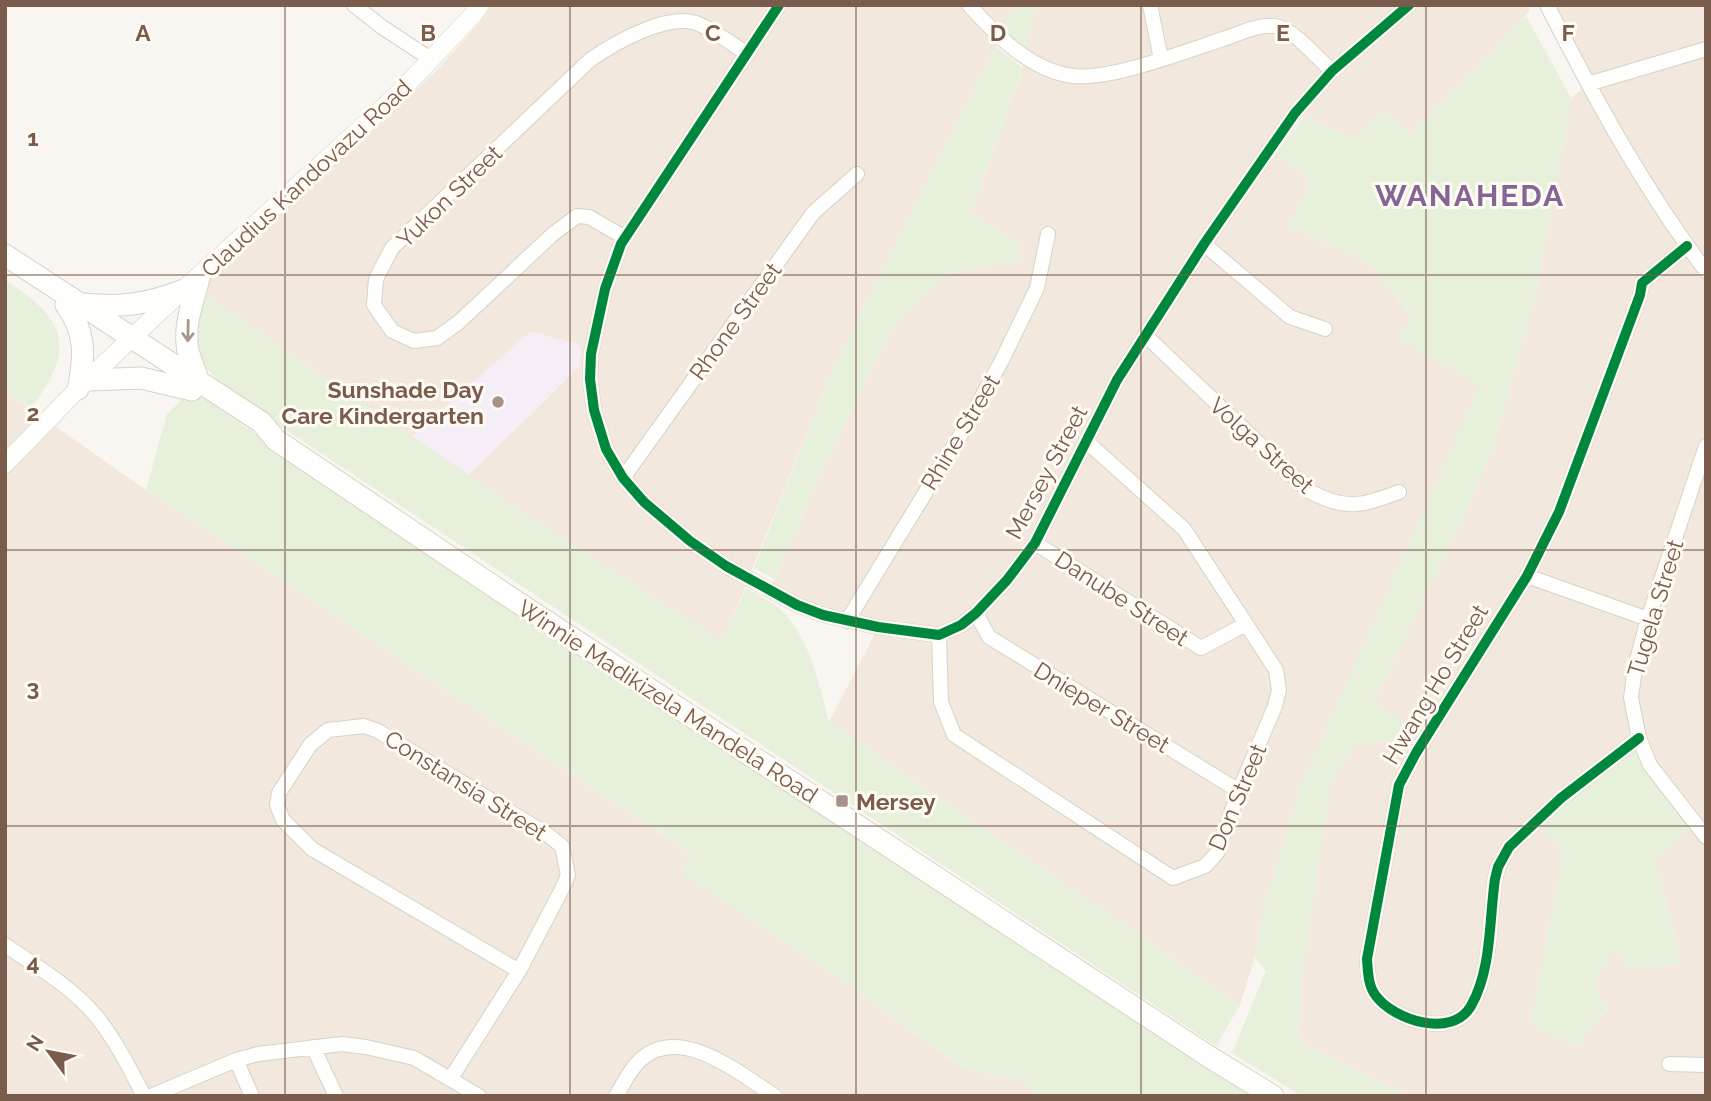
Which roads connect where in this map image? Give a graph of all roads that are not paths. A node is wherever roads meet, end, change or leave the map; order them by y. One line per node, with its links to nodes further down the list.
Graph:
1 (354, 5): 12 (street)
2 (480, 5): 12 (street, Claudius Kandovazu Road)
3 (779, 5): 10 (street)
4 (970, 5): 11 (street)
5 (1150, 5): 11 (street)
6 (1409, 5): 13 (street, Mersey Street)
7 (1565, 5): 8 (street)
8 (1548, 9): 14 (street)
9 (1706, 49): 14 (street)
10 (747, 54): 17 (street); 17 (street, Yukon Street)
11 (1161, 59): 13 (street)
12 (432, 60): 23 (street, Claudius Kandovazu Road)
13 (1332, 71): 18 (street, Mersey Street)
14 (1588, 84): 19 (street)
15 (857, 174): 33 (street, Rhone Street)
16 (1048, 234): 39 (street, Rhine Street)
17 (624, 237): 33 (street)
18 (1204, 244): 25 (street); 26 (street, Mersey Street)
19 (1687, 246): 22 (street); 36 (street, Hwang Ho Street)
20 (5, 255): 24 (main road, Winnie Madikizela Mandela Road)
21 (5, 266): 24 (main road, Winnie Madikizela Mandela Road)
22 (1706, 271)
23 (192, 284): 24 (main road); 27 (street, Claudius Kandovazu Road); 29 (main road, one-way to 29)
24 (73, 305): 27 (main road, Winnie Madikizela Mandela Road); 28 (main road)
25 (1325, 329)
26 (1145, 335): 30 (street, Mersey Street); 34 (street, Volga Street)
27 (128, 341): 28 (street, Claudius Kandovazu Road); 29 (main road, Winnie Madikizela Mandela Road)
28 (83, 385): 29 (main road); 32 (street, Claudius Kandovazu Road)
29 (195, 387): 59 (main road, Winnie Madikizela Mandela Road)
30 (1087, 442): 35 (street, Mersey Street); 40 (street, Don Street)
31 (1706, 446): 38 (street, Tugela Street)
32 (5, 464)
33 (623, 478): 39 (street)
34 (1399, 492)
35 (1035, 542): 37 (street, Mersey Street); 40 (street, Danube Street)
36 (1527, 576): 38 (street); 42 (street, Hwang Ho Street)
37 (976, 613): 41 (street, Mersey Street); 43 (street, Dnieper Street)
38 (1648, 620): 42 (street, Tugela Street)
39 (847, 621): 41 (street)
40 (1246, 624): 43 (street, Don Street)
41 (939, 635): 43 (street, Don Street)
42 (1639, 738): 44 (street, Tugela Street)
43 (1239, 791)
44 (1706, 837)
45 (5, 945): 52 (street)
46 (519, 971): 46 (street, Constansia Street); 51 (street, Constansia Street)
47 (313, 1047): 48 (street); 51 (street); 55 (street)
48 (236, 1059): 53 (street); 54 (street)
49 (1670, 1064): 50 (street)
50 (1706, 1065)
51 (452, 1078): 56 (street)
52 (144, 1096)
53 (151, 1096)
54 (252, 1096)
55 (336, 1096)
56 (479, 1096)
57 (616, 1096): 58 (street)
58 (775, 1096)
59 (1273, 1096)

